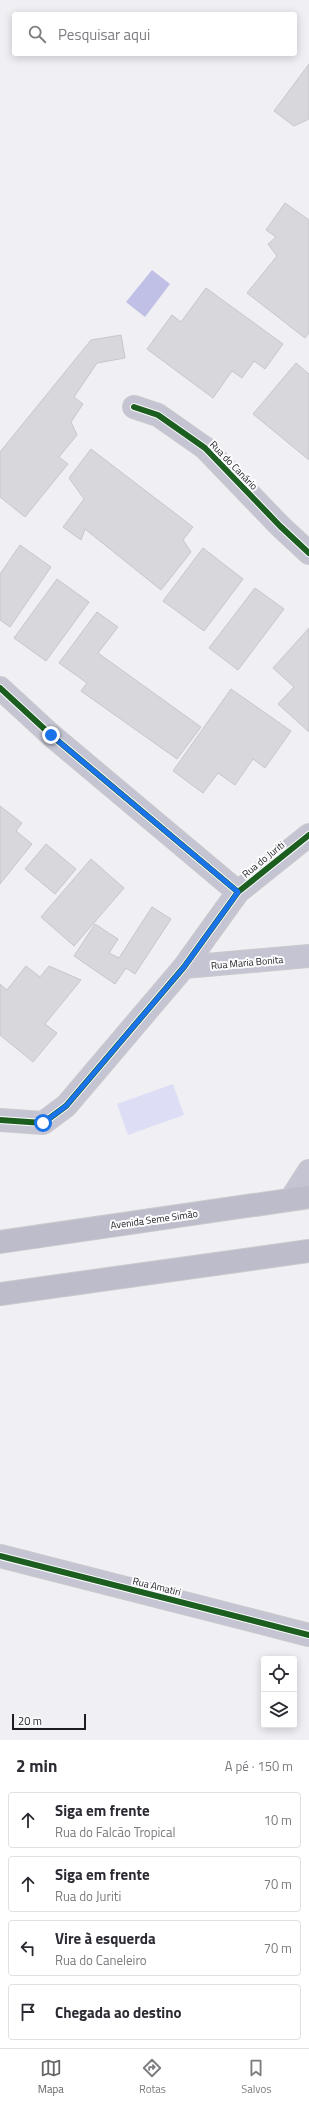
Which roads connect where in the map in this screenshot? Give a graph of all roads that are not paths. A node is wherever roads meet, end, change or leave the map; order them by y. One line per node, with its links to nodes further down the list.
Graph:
1 (134, 407): 2 (street, Rua do Canário)
2 (309, 553)
3 (0, 688): 5 (street)
4 (309, 834): 5 (street, Rua do Juriti)
5 (238, 892): 7 (street, Rua do Juriti)
6 (309, 956): 7 (street, Rua Maria Bonita)
7 (184, 967): 8 (street, Rua do Juriti)
8 (0, 1120)
9 (309, 1171): 10 (street)
10 (300, 1198): 11 (main road, Avenida Seme Simão)
11 (29, 1238): 12 (main road, Avenida Seme Simão); 13 (main road)
12 (0, 1242)
13 (0, 1248)
14 (309, 1251): 15 (main road)
15 (0, 1294)
16 (0, 1556): 17 (street, Rua Amatiri)
17 (309, 1635)

